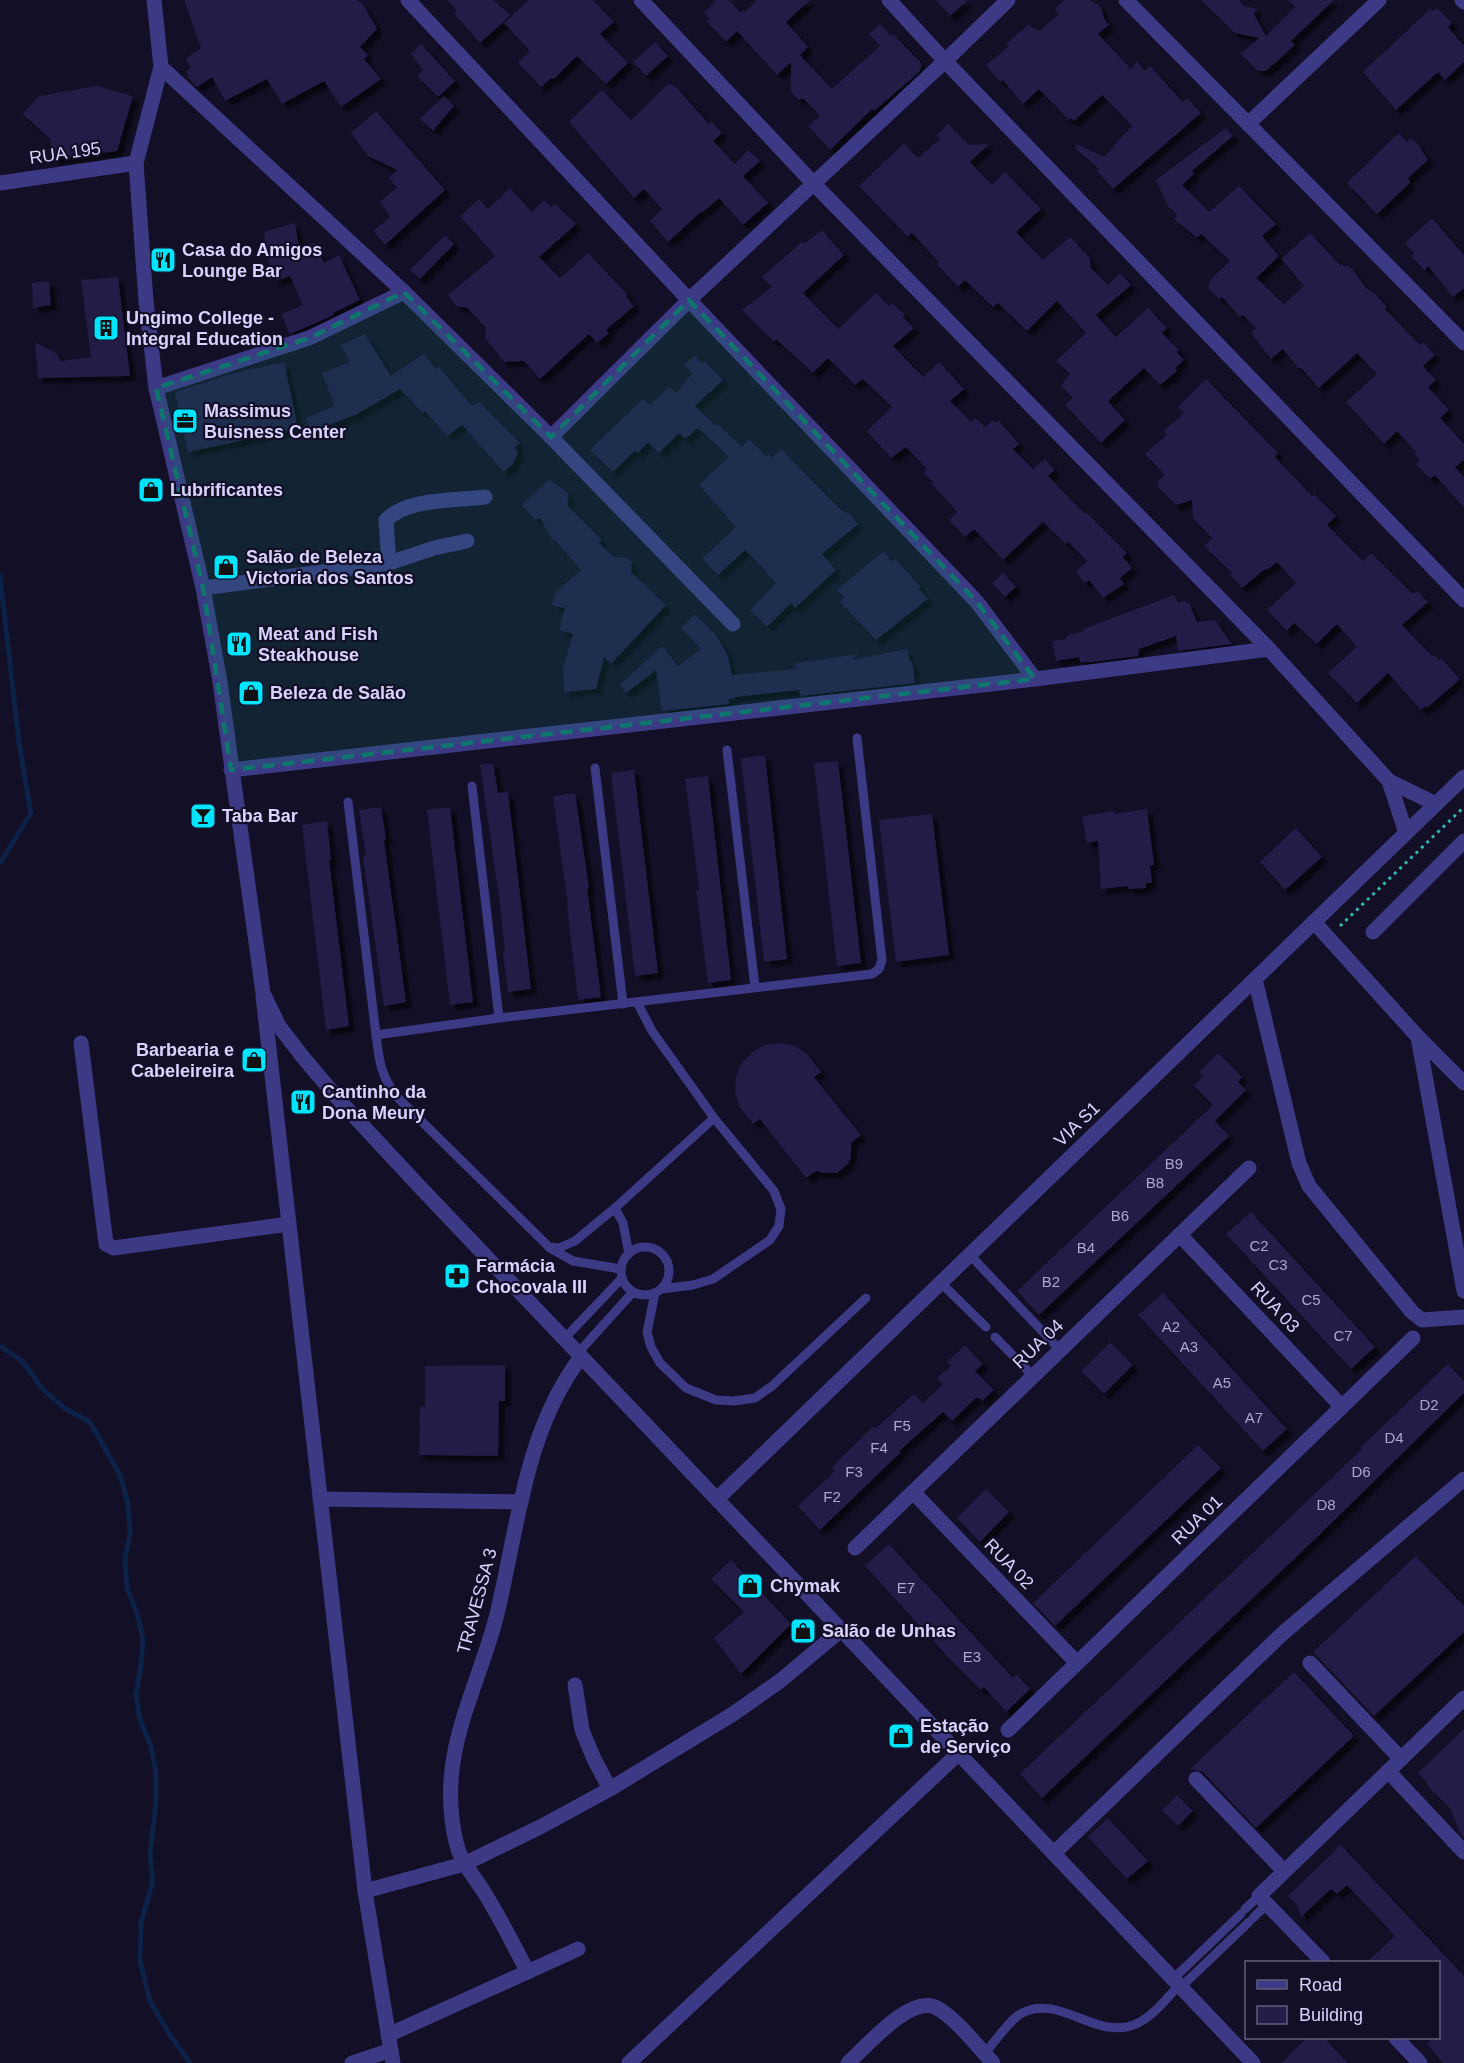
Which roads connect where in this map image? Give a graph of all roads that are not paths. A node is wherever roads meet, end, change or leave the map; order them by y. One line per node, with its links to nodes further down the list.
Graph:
1 (154, 0): 9 (street)
2 (408, 0): 15 (street)
3 (640, 0): 13 (street)
4 (889, 0): 8 (street)
5 (1008, 0): 8 (street)
6 (1126, 0): 10 (street)
7 (1379, 0): 10 (street)
8 (945, 61): 13 (street); 23 (street)
9 (161, 67): 11 (street); 14 (street)
10 (1248, 124): 16 (street)
11 (136, 163): 12 (street, RUA 195); 17 (street)
12 (0, 183)
13 (813, 183): 15 (street); 25 (street)
14 (404, 292): 17 (street); 18 (street)
15 (689, 300): 18 (street); 26 (street)
16 (1464, 343)
17 (156, 388): 22 (street)
18 (551, 437): 24 (street)
19 (485, 497): 21 (street)
20 (467, 541): 21 (street)
21 (389, 563): 22 (street)
22 (203, 588): 30 (street)
23 (1464, 600)
24 (733, 624)
25 (1269, 650): 26 (street); 32 (street)
26 (1035, 679): 30 (street)
27 (857, 738): 41 (lane)
28 (727, 750): 41 (lane)
29 (596, 768): 44 (lane)
30 (231, 770): 42 (street)
31 (1464, 777): 35 (street, VIA S1)
32 (1389, 781): 35 (street); 36 (street)
33 (472, 786): 45 (lane)
34 (348, 802): 46 (lane)
35 (1436, 804): 36 (street, VIA S1)
36 (1406, 833): 38 (street, VIA S1)
37 (1464, 841): 39 (street)
38 (1314, 922): 40 (street, VIA S1); 47 (street)
39 (1373, 932)
40 (1255, 980): 57 (street, VIA S1); 64 (street)
41 (755, 987): 43 (lane)
42 (263, 993): 53 (street); 68 (street)
43 (637, 1002): 44 (lane); 50 (lane)
44 (622, 1004): 45 (lane)
45 (499, 1018): 46 (lane)
46 (376, 1035): 55 (lane)
47 (1418, 1037): 49 (street); 61 (street)
48 (81, 1043): 53 (street)
49 (1464, 1083)
50 (714, 1118): 52 (lane); 60 (lane)
51 (1249, 1168): 54 (street, RUA 04)
52 (615, 1208): 55 (lane); 56 (lane)
53 (289, 1224): 75 (street)
54 (1180, 1234): 69 (street, RUA 04); 72 (street, RUA 03)
55 (549, 1247): 58 (lane)
56 (629, 1254): 58 (lane); 60 (lane)
57 (970, 1255): 59 (street, VIA S1); 69 (lane)
58 (622, 1273): 62 (lane); 68 (lane)
59 (941, 1283): 65 (lane); 76 (street, VIA S1)
60 (658, 1291): 62 (lane); 63 (lane)
61 (1464, 1291)
62 (633, 1292): 70 (lane)
63 (867, 1298)
64 (1464, 1317)
65 (986, 1328)
66 (995, 1337): 71 (lane)
67 (1413, 1338): 72 (street, RUA 01)
68 (564, 1339): 70 (street)
69 (1060, 1350): 71 (street, RUA 04)
70 (579, 1355): 76 (street); 77 (street, TRAVESSA 3)
71 (1033, 1376): 74 (street, RUA 04)
72 (1342, 1407): 80 (street, RUA 01)
73 (1464, 1479): 91 (street)
74 (913, 1492): 78 (street, RUA 04); 80 (street, RUA 02)
75 (320, 1499): 77 (street); 94 (street)
76 (717, 1499): 79 (street)
77 (520, 1502): 92 (street, TRAVESSA 3)
78 (855, 1548)
79 (841, 1630): 85 (street); 89 (street)
80 (1077, 1663): 84 (street, RUA 01)
81 (1310, 1663): 86 (street)
82 (575, 1685): 89 (street)
83 (1464, 1698): 86 (street)
84 (1008, 1730)
85 (959, 1753): 91 (street); 105 (street)
86 (1401, 1759): 87 (street)
87 (1388, 1771): 90 (street); 93 (street)
88 (1196, 1779): 93 (street)
89 (610, 1789): 92 (street)
90 (1464, 1852)
91 (1054, 1853): 99 (street)
92 (464, 1864): 94 (street); 98 (street, TRAVESSA 3)
93 (1284, 1871): 95 (street)
94 (365, 1891): 100 (street)
95 (1263, 1900): 97 (street); 99 (lane); 99 (lane)
96 (578, 1948): 98 (street)
97 (1322, 1961)
98 (528, 1972): 100 (street)
99 (1178, 1984): 103 (lane); 107 (street)
100 (388, 2035): 102 (street)
101 (1398, 2039): 108 (street)
102 (392, 2057): 104 (street)
103 (988, 2058): 106 (street)
104 (352, 2063)
105 (629, 2063)
106 (848, 2063)
107 (1253, 2063)
108 (1420, 2063)

